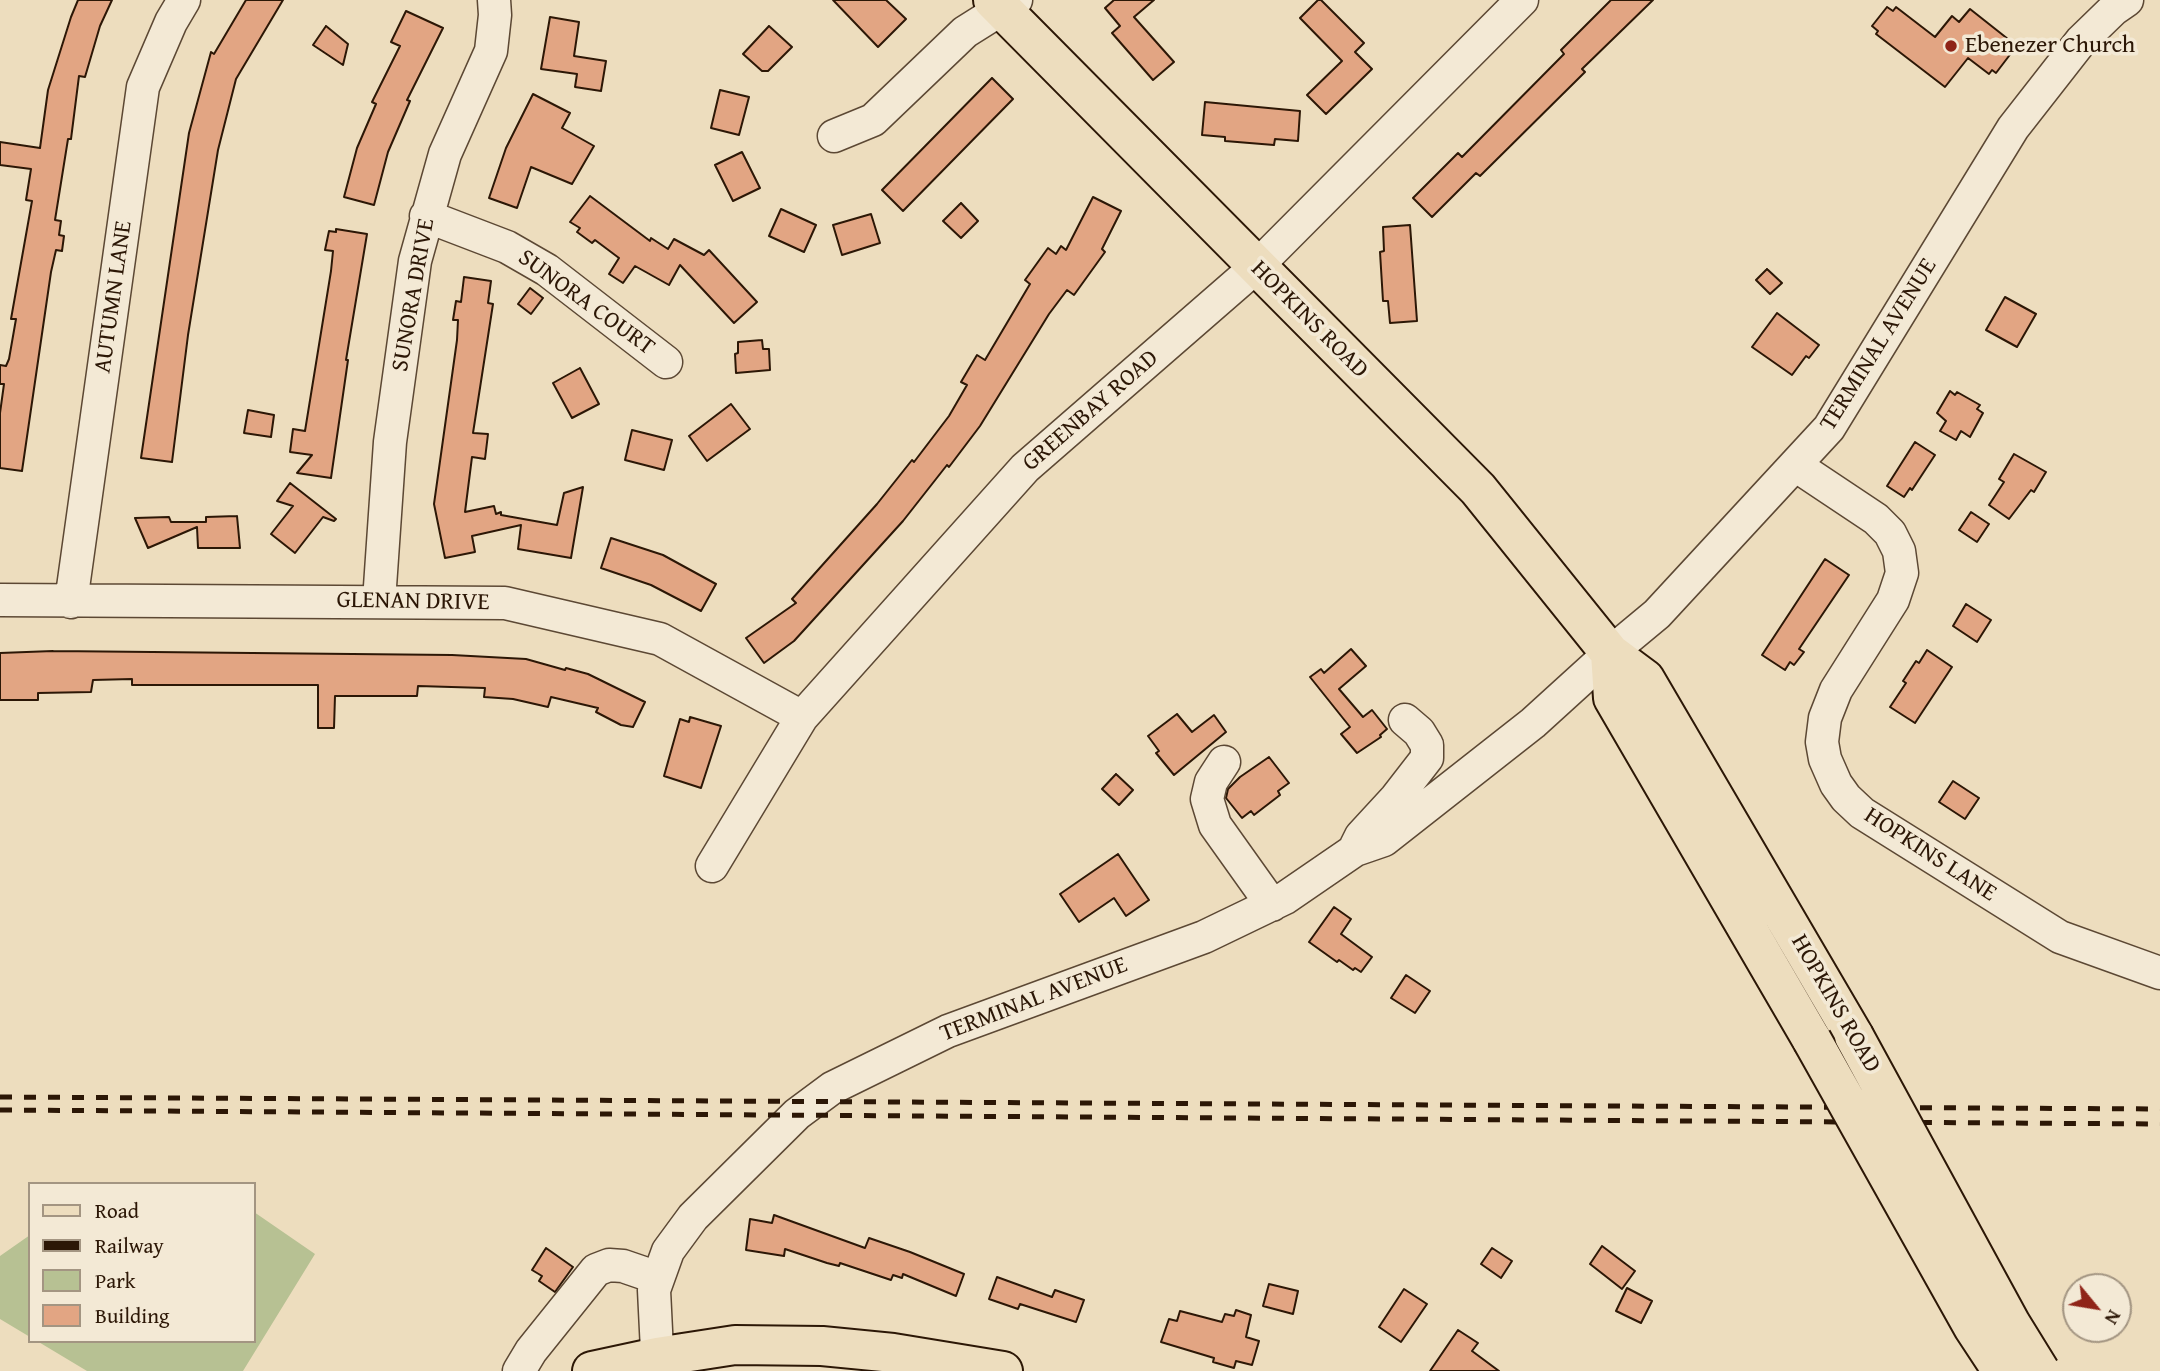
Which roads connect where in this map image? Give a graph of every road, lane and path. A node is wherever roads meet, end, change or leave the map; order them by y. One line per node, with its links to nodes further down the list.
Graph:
1 (184, 0): 13 (street, AUTUMN LANE)
2 (494, 0): 7 (street, SUNORA DRIVE)
3 (1522, 0): 8 (street, GREENBAY ROAD)
4 (2127, 0): 10 (street, TERMINAL AVENUE)
5 (1004, 3): 6 (street); 8 (main road, HOPKINS ROAD)
6 (834, 136)
7 (426, 216): 9 (street, SUNORA COURT); 12 (street, SUNORA DRIVE)
8 (1256, 267): 14 (main road, HOPKINS ROAD); 15 (street, GREENBAY ROAD)
9 (666, 362)
10 (1795, 465): 14 (street, TERMINAL AVENUE); 21 (street, HOPKINS LANE)
11 (0, 600): 13 (street, GLENAN DRIVE)
12 (379, 601): 13 (street, GLENAN DRIVE); 15 (street, GLENAN DRIVE)
13 (71, 602)
14 (1610, 653): 18 (street, TERMINAL AVENUE); 27 (main road, HOPKINS ROAD, bridge); 28 (main road, HOPKINS ROAD, bridge)
15 (802, 717): 19 (street, GREENBAY ROAD)
16 (1405, 720): 18 (street)
17 (1224, 762): 20 (street)
18 (1354, 850): 20 (street, TERMINAL AVENUE)
19 (712, 866)
20 (1272, 905): 22 (street, TERMINAL AVENUE)
21 (2160, 973)
22 (658, 1278): 23 (street, TERMINAL AVENUE); 24 (street)
23 (658, 1364): 25 (main road); 26 (main road)
24 (519, 1371)
25 (592, 1371)
26 (1003, 1371)
27 (2002, 1371)
28 (2040, 1371)

